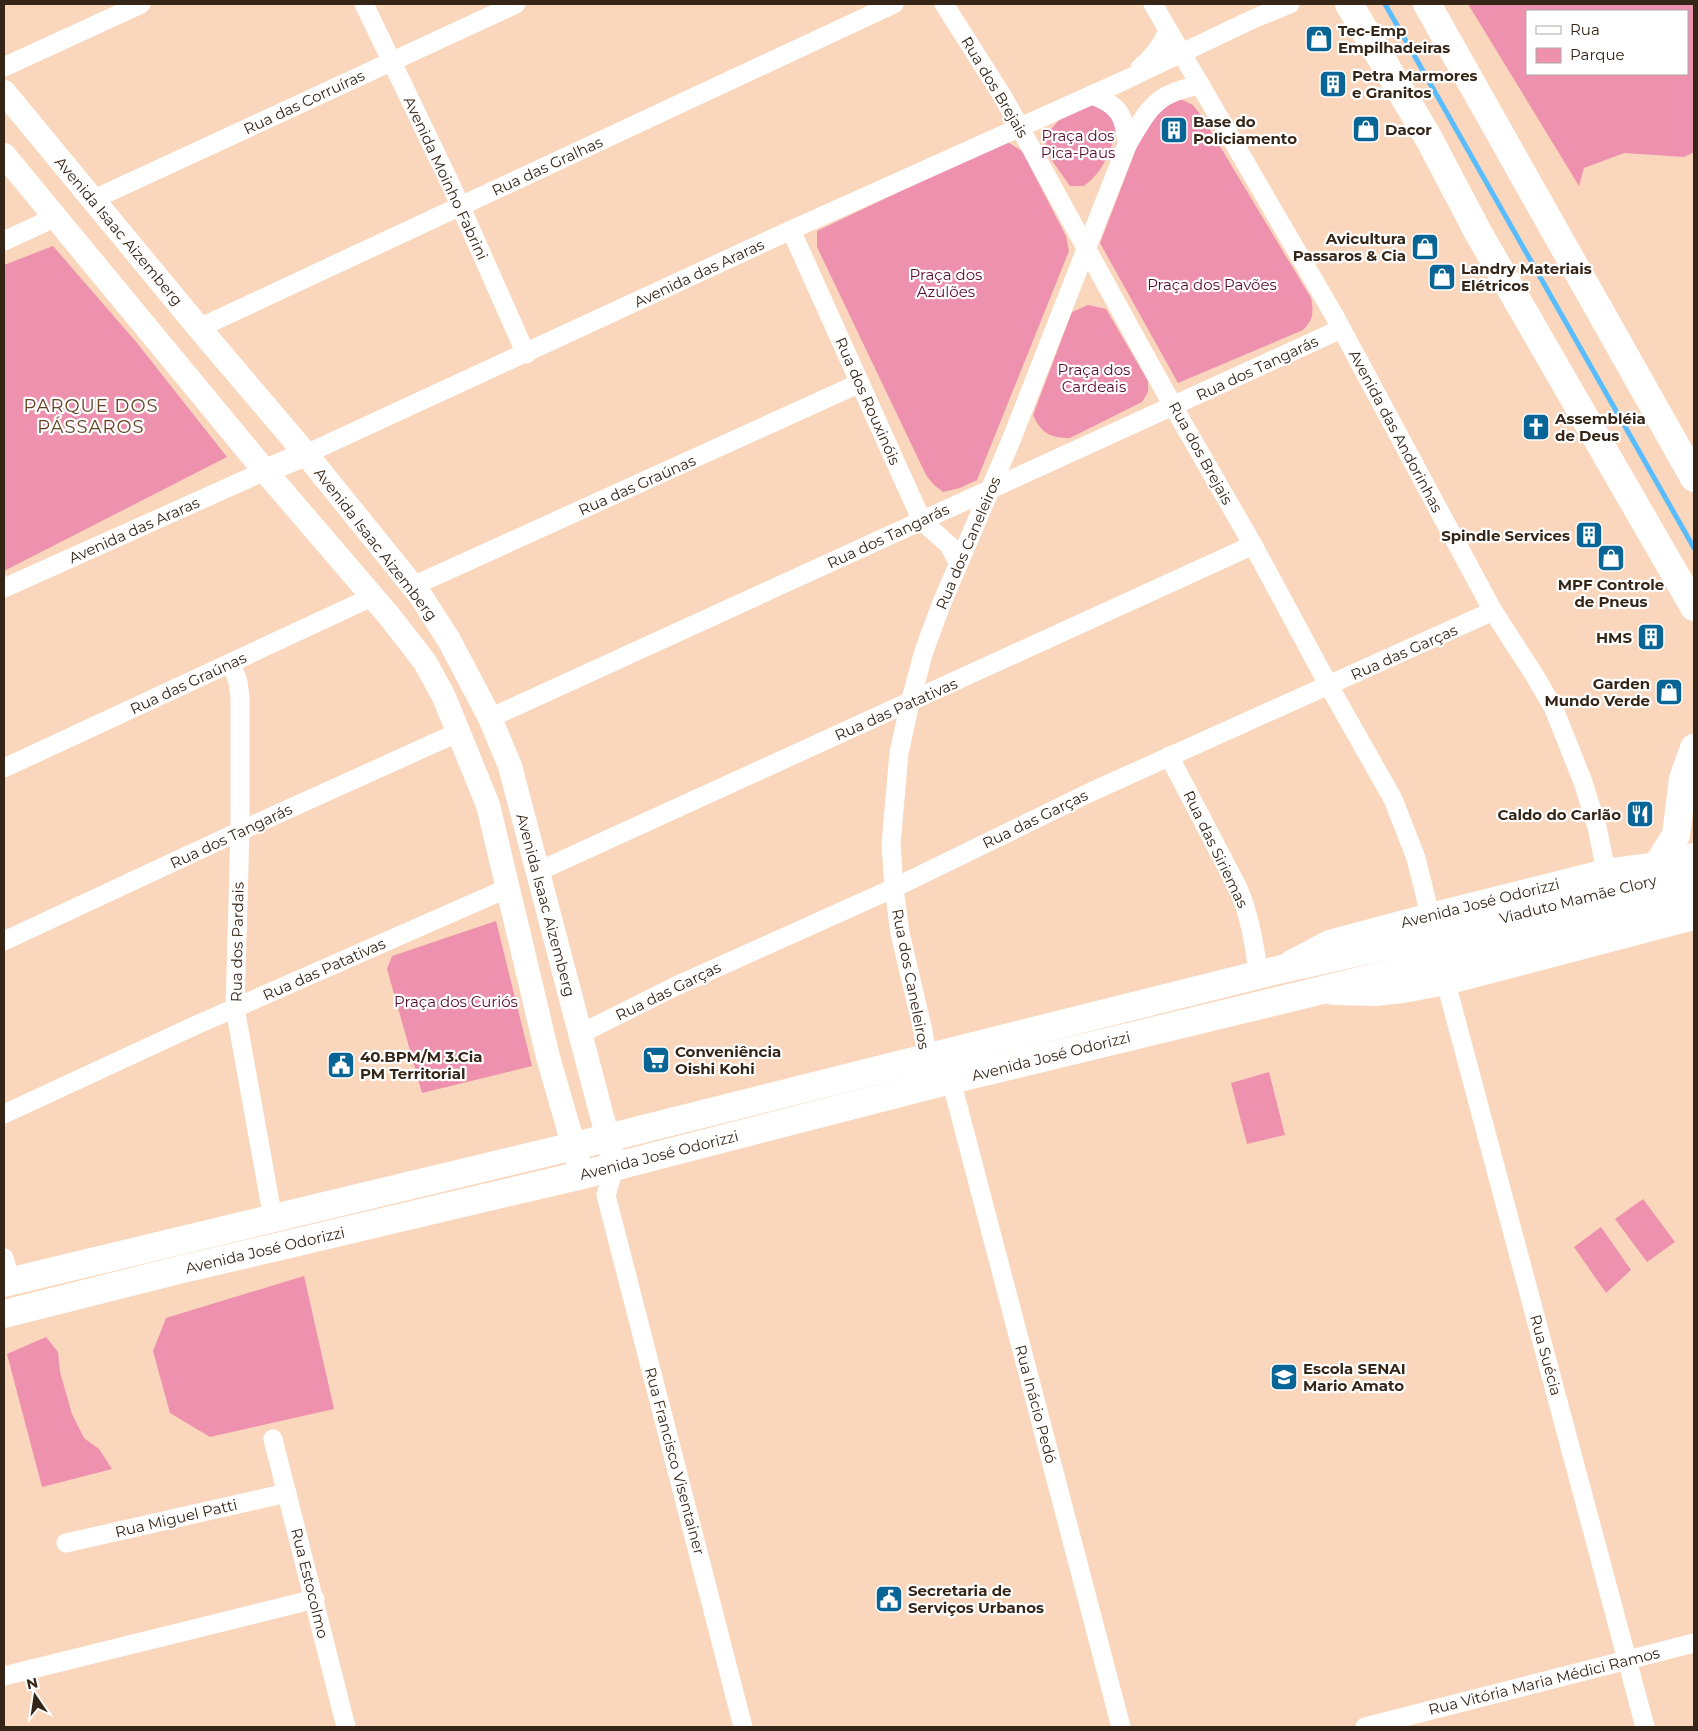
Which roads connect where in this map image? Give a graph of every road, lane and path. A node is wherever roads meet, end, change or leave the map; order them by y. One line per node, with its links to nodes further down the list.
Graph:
1 (142, 4): 13 (street)
2 (364, 4): 12 (street, Avenida Moinho Fabrini)
3 (516, 4): 12 (street, Rua das Corruíras)
4 (894, 4): 22 (street, Rua das Gralhas)
5 (944, 4): 18 (street, Rua dos Brejais)
6 (1153, 4): 10 (street, Avenida das Andorinhas)
7 (1290, 4): 11 (street, Avenida das Araras)
8 (1349, 4): 42 (main road)
9 (1427, 4): 34 (main road)
10 (1168, 30): 11 (street, Avenida das Andorinhas); 14 (street, Avenida das Araras)
11 (1182, 53): 14 (street, Avenida das Araras); 15 (street, Avenida das Andorinhas)
12 (391, 62): 21 (street, Rua das Corruíras); 22 (street, Avenida Moinho Fabrini)
13 (4, 68)
14 (1123, 81): 17 (street, Avenida das Araras)
15 (1201, 85): 19 (street, Rua dos Caneleiros); 28 (street, Avenida das Andorinhas)
16 (4, 92): 21 (street, Avenida Isaac Aizemberg)
17 (1092, 95): 18 (street, Avenida das Araras); 19 (street)
18 (1020, 127): 24 (street, Avenida das Araras); 26 (street, Rua dos Brejais)
19 (1127, 145): 26 (street, Rua dos Caneleiros)
20 (4, 155): 23 (street, Avenida Isaac Aizemberg)
21 (92, 200): 27 (street, Avenida Isaac Aizemberg)
22 (460, 206): 27 (street, Rua das Gralhas); 29 (street, Avenida Moinho Fabrini)
23 (56, 217): 25 (street); 33 (street, Avenida Isaac Aizemberg)
24 (791, 230): 29 (street, Avenida das Araras); 30 (street, Rua dos Rouxinóis)
25 (4, 241)
26 (1086, 248): 31 (street, Rua dos Brejais); 35 (street, Rua dos Caneleiros)
27 (199, 328): 32 (street, Avenida Isaac Aizemberg)
28 (1341, 329): 31 (street, Rua dos Tangarás); 43 (street, Avenida das Andorinhas)
29 (526, 354): 32 (street, Avenida das Araras)
30 (860, 383): 36 (street, Rua dos Rouxinóis); 39 (street, Rua das Graúnas)
31 (1173, 406): 35 (street, Rua dos Tangarás); 37 (street, Rua dos Brejais)
32 (306, 454): 33 (street); 39 (street, Avenida Isaac Aizemberg)
33 (265, 472): 40 (street, Avenida das Araras); 41 (street, Avenida Isaac Aizemberg)
34 (1694, 478)
35 (989, 490): 36 (street, Rua dos Tangarás); 38 (street, Rua dos Caneleiros)
36 (922, 521): 38 (street, Rua dos Rouxinóis); 47 (street, Rua dos Tangarás)
37 (1252, 545): 45 (street, Rua dos Brejais); 46 (street, Rua das Patativas)
38 (958, 562): 46 (street, Rua dos Caneleiros)
39 (414, 586): 47 (street, Avenida Isaac Aizemberg)
40 (4, 588)
41 (372, 597): 44 (street, Rua das Graúnas); 48 (street, Avenida Isaac Aizemberg)
42 (1694, 607)
43 (1493, 611): 45 (street, Rua das Garças); 57 (street, Avenida das Andorinhas)
44 (231, 663): 51 (street, Rua das Graúnas); 52 (street, Rua dos Pardais)
45 (1329, 686): 50 (street, Rua das Garças); 61 (street, Rua dos Brejais)
46 (910, 703): 56 (street, Rua das Patativas); 59 (street, Rua dos Caneleiros)
47 (490, 718): 56 (street, Avenida Isaac Aizemberg)
48 (459, 732): 52 (street, Rua dos Tangarás); 58 (street, Avenida Isaac Aizemberg)
49 (1694, 748): 54 (main road)
50 (1169, 756): 59 (street, Rua das Garças); 66 (street, Rua das Siriemas)
51 (4, 768)
52 (240, 832): 64 (street, Rua dos Tangarás); 69 (street, Rua dos Pardais)
53 (1694, 855): 54 (street, Avenida José Odorizzi)
54 (1658, 864): 57 (street, Avenida José Odorizzi)
55 (1694, 869): 63 (main road, Viaduto Mamãe Clory)
56 (538, 871): 70 (street, Avenida Isaac Aizemberg)
57 (1606, 871): 61 (street, Avenida José Odorizzi)
58 (508, 888): 69 (street, Rua das Patativas); 75 (street, Avenida Isaac Aizemberg)
59 (894, 888): 70 (street, Rua das Garças); 71 (street, Rua dos Caneleiros)
60 (1694, 896): 65 (main road, Viaduto Mamãe Clory)
61 (1430, 915): 66 (street, Avenida José Odorizzi)
62 (1694, 918): 67 (street, Avenida José Odorizzi)
63 (1462, 929): 66 (main road, Avenida José Odorizzi)
64 (4, 942)
65 (1467, 955): 68 (main road, Avenida José Odorizzi)
66 (1266, 973): 71 (main road, Avenida José Odorizzi)
67 (1446, 983): 68 (street, Avenida José Odorizzi); 87 (street, Rua Suécia)
68 (1313, 993): 72 (main road, Avenida José Odorizzi)
69 (236, 1008): 73 (street, Rua das Patativas); 79 (street, Rua dos Pardais)
70 (580, 1034): 74 (street, Avenida Isaac Aizemberg)
71 (927, 1056): 74 (main road, Avenida José Odorizzi)
72 (951, 1080): 76 (main road, Avenida José Odorizzi); 91 (street, Rua Inácio Pedó)
73 (4, 1114)
74 (607, 1138): 75 (main road, Avenida José Odorizzi); 76 (street)
75 (573, 1146): 77 (street, Avenida Isaac Aizemberg); 79 (main road, Avenida José Odorizzi)
76 (615, 1166): 77 (main road, Avenida José Odorizzi); 78 (street)
77 (582, 1175): 78 (street); 81 (main road, Avenida José Odorizzi)
78 (606, 1195): 90 (street, Rua Francisco Visentainer)
79 (273, 1219): 80 (main road, Avenida José Odorizzi)
80 (6, 1274)
81 (4, 1314)
82 (273, 1439): 83 (street, Rua Estocolmo)
83 (287, 1493): 84 (street, Rua Miguel Patti); 85 (street, Rua Estocolmo)
84 (66, 1543)
85 (315, 1599): 88 (street); 89 (street, Rua Estocolmo)
86 (1694, 1642): 87 (street, Rua Vitória Maria Médici Ramos)
87 (1628, 1660): 92 (street, Rua Vitória Maria Médici Ramos); 93 (street, Rua Suécia)
88 (4, 1676)
89 (346, 1727)
90 (743, 1727)
91 (1120, 1727)
92 (1365, 1727)
93 (1645, 1727)

